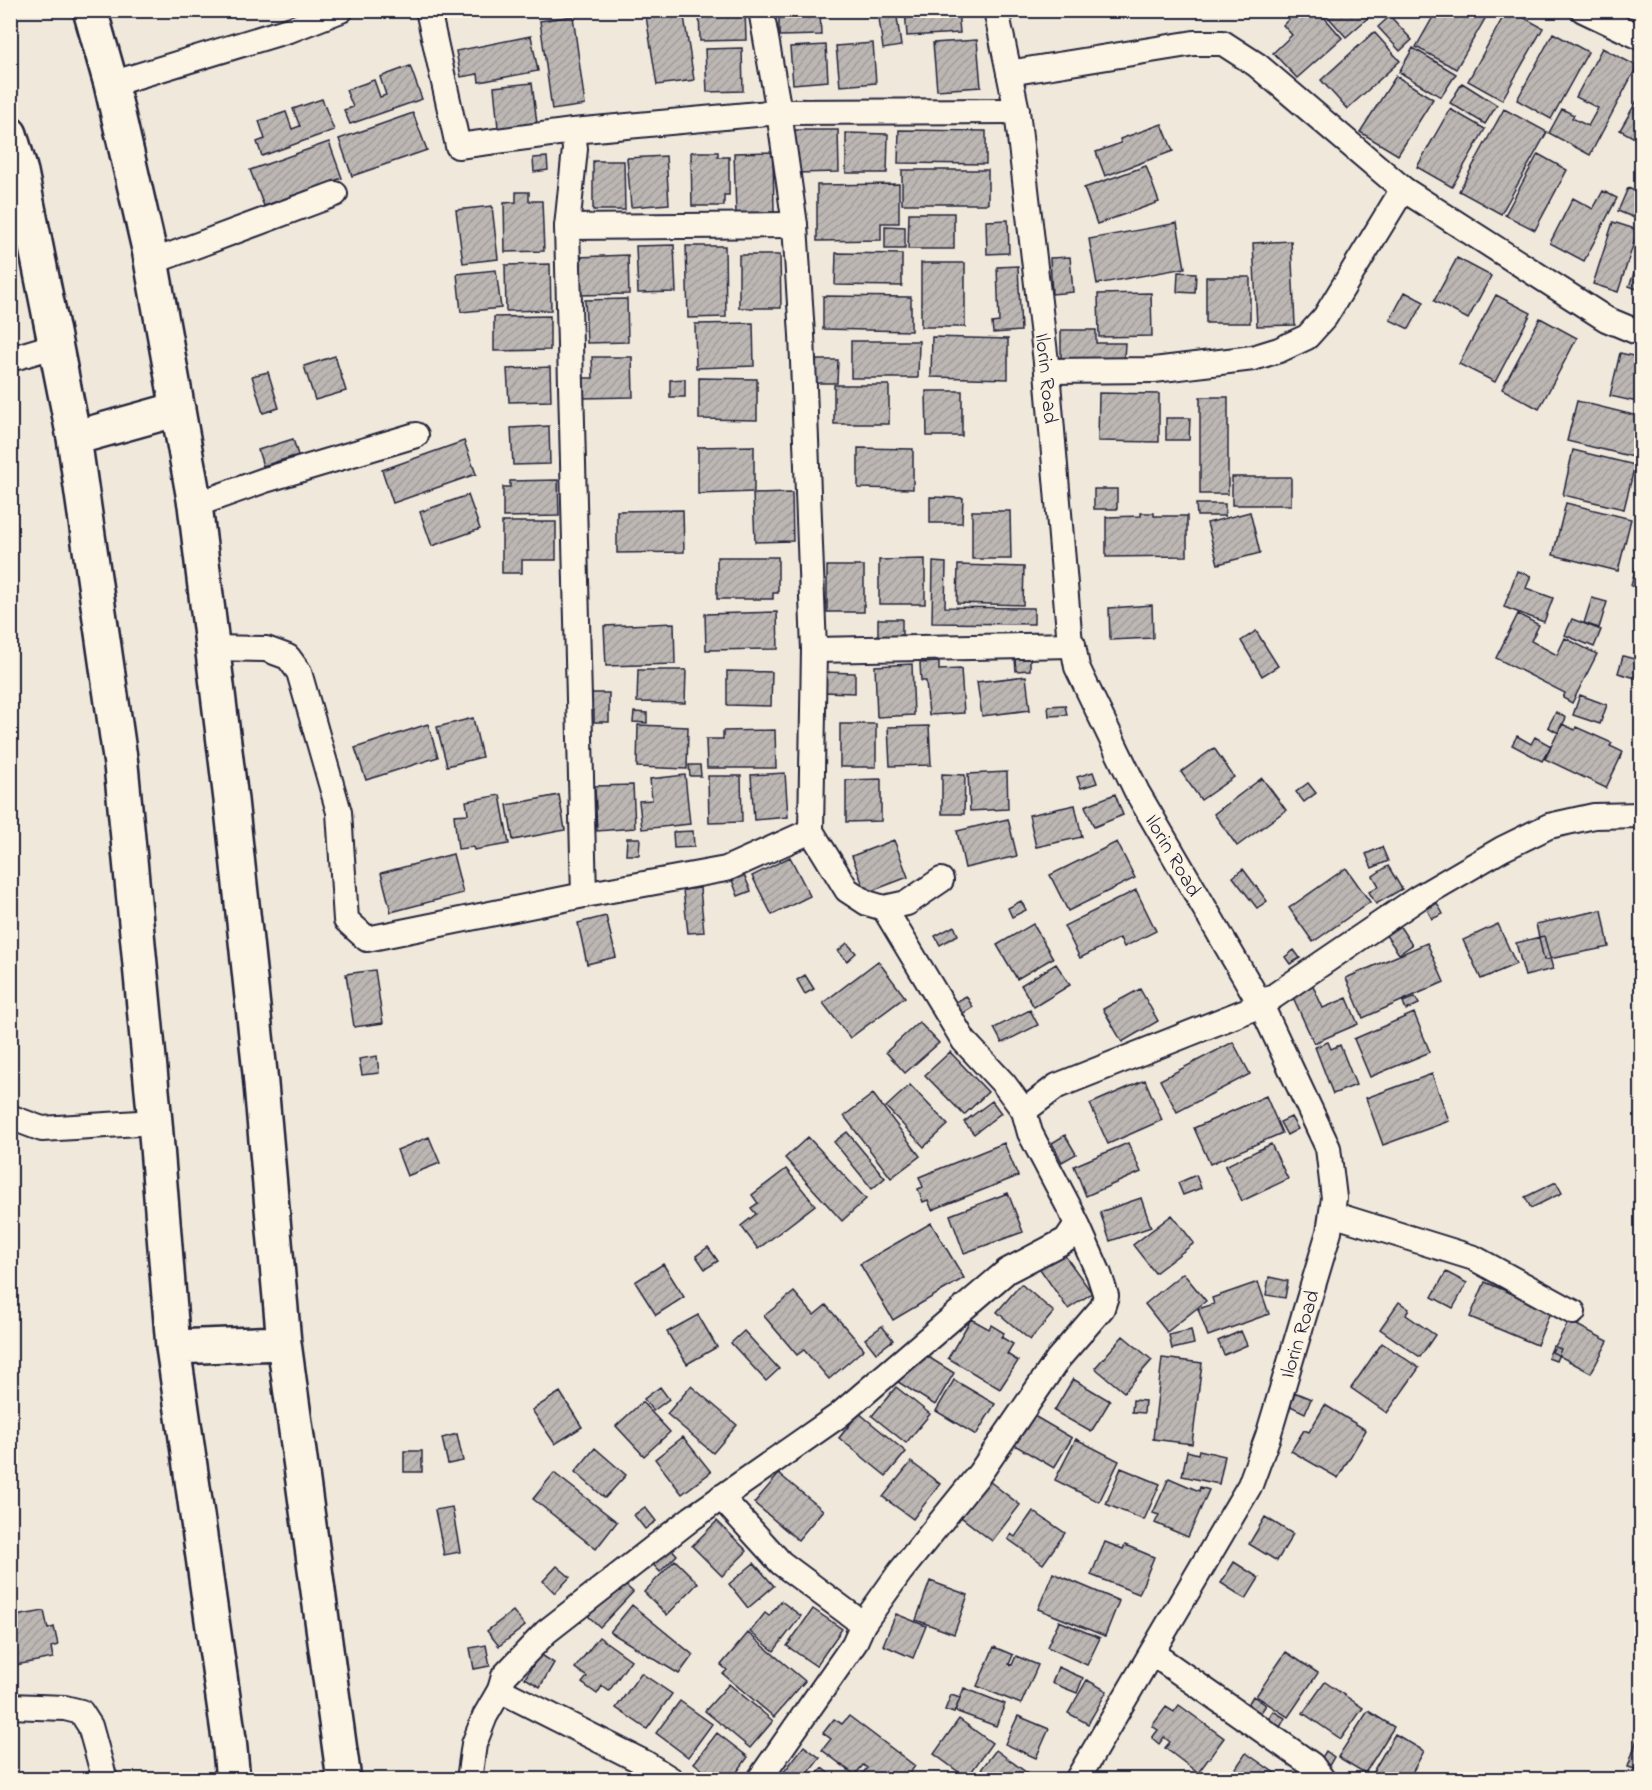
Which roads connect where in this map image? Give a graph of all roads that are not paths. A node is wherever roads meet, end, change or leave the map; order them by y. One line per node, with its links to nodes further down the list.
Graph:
1 (90, 10): 9 (highway)
2 (341, 10): 9 (street)
3 (428, 10): 12 (street)
4 (760, 10): 11 (street)
5 (996, 10): 8 (street, Ilorin Road)
6 (1583, 10): 7 (street)
7 (1641, 38)
8 (1009, 73): 10 (street, Ilorin Road); 14 (street)
9 (111, 84): 18 (highway)
10 (1017, 111): 11 (street); 22 (street, Ilorin Road)
11 (779, 112): 12 (street); 16 (street)
12 (573, 131): 17 (street)
13 (10, 134): 20 (highway)
14 (1403, 189): 19 (street); 22 (street)
15 (335, 194): 18 (street)
16 (795, 225): 17 (street); 29 (street)
17 (567, 226): 33 (street)
18 (152, 262): 23 (highway)
19 (1641, 334)
20 (57, 345): 21 (street); 25 (highway)
21 (10, 359)
22 (1047, 371): 27 (street, Ilorin Road)
23 (178, 409): 25 (highway); 26 (highway)
24 (416, 435): 26 (street)
25 (74, 438): 38 (highway)
26 (195, 505): 28 (highway)
27 (1073, 645): 29 (street); 35 (street, Ilorin Road)
28 (213, 648): 33 (street); 42 (highway)
29 (814, 650): 31 (street)
30 (1641, 815): 35 (street)
31 (811, 831): 33 (street); 34 (street)
32 (941, 880): 34 (street)
33 (584, 895)
34 (884, 908): 36 (street)
35 (1261, 1005): 36 (street); 39 (street, Ilorin Road)
36 (1024, 1112): 40 (street)
37 (10, 1117): 38 (street)
38 (154, 1122): 43 (highway)
39 (1332, 1214): 41 (street); 46 (street, Ilorin Road)
40 (1077, 1224): 44 (street); 45 (street)
41 (1573, 1312)
42 (284, 1343): 43 (highway); 51 (highway)
43 (173, 1347): 50 (highway)
44 (721, 1497): 45 (street); 47 (street)
45 (863, 1624): 54 (street)
46 (1152, 1653): 55 (street, Ilorin Road); 56 (street)
47 (500, 1690): 52 (street); 53 (street)
48 (10, 1706): 49 (street)
49 (105, 1779)
50 (233, 1779)
51 (344, 1779)
52 (470, 1779)
53 (672, 1779)
54 (759, 1779)
55 (1077, 1779)
56 (1323, 1779)

